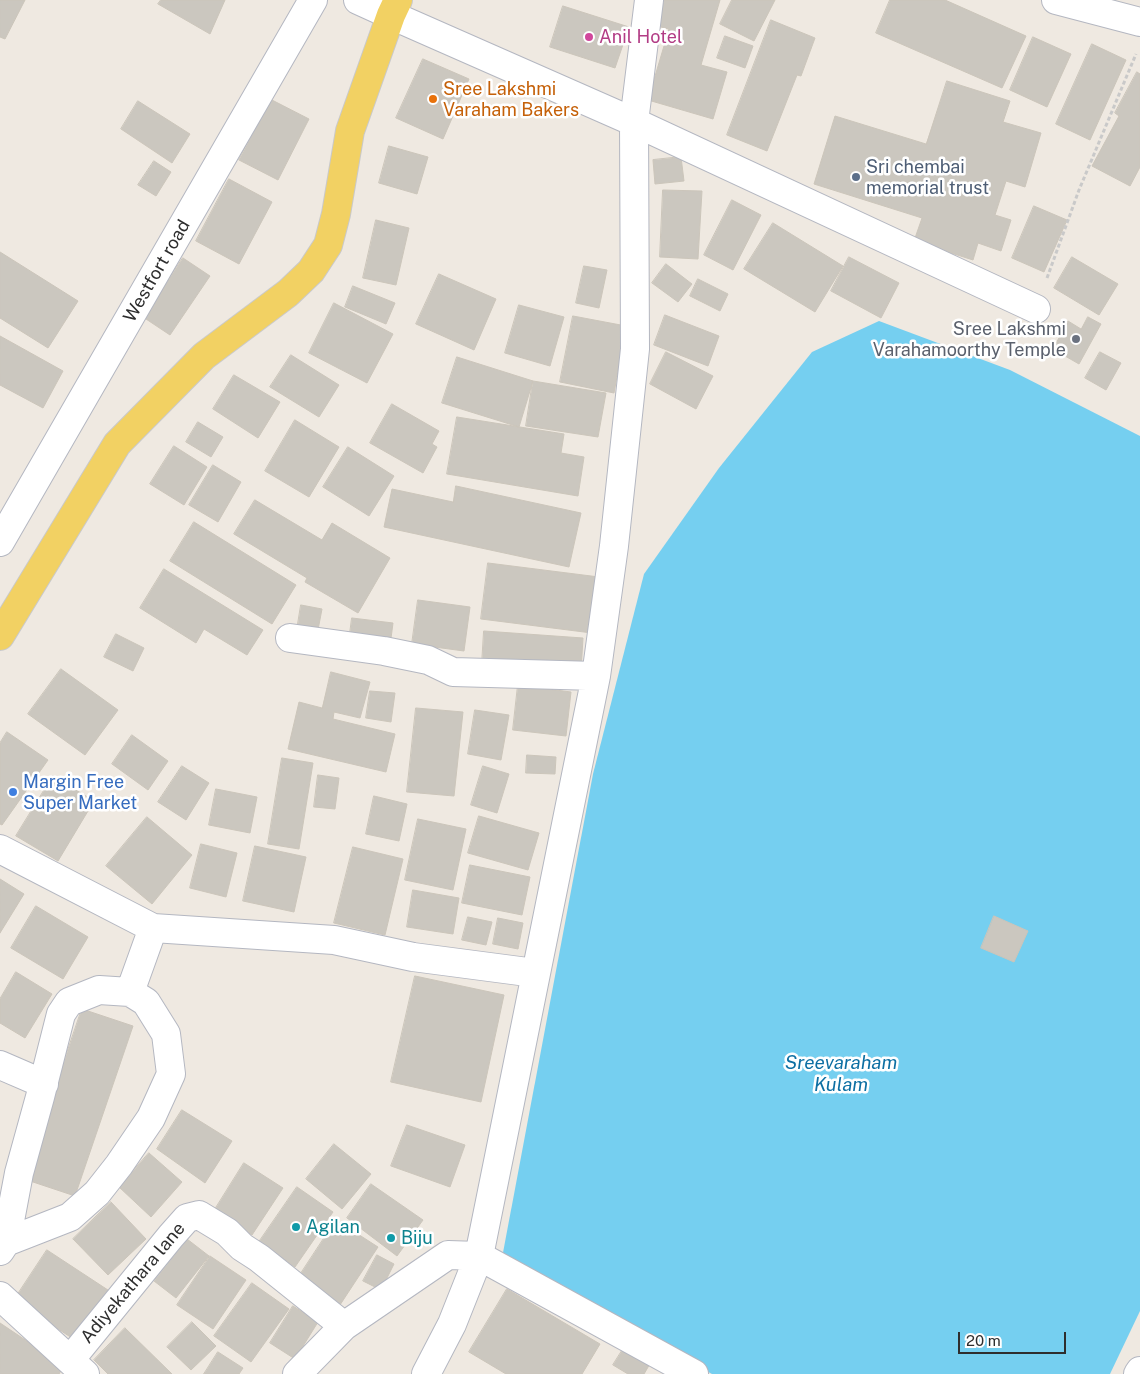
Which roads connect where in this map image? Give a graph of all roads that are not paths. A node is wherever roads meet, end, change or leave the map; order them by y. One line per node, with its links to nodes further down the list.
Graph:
1 (313, 0): 9 (street, Westfort road)
2 (358, 0): 5 (street)
3 (649, 0): 7 (street)
4 (1056, 0): 6 (street)
5 (394, 7): 7 (street); 10 (main road)
6 (1140, 22)
7 (634, 122): 8 (street); 12 (street)
8 (1036, 309)
9 (0, 542)
10 (0, 636)
11 (290, 638): 12 (street)
12 (596, 676): 15 (street)
13 (0, 849): 14 (street)
14 (153, 928): 15 (street); 16 (street)
15 (535, 973): 20 (street)
16 (130, 992): 18 (street); 19 (street)
17 (0, 1065): 18 (street)
18 (44, 1084): 19 (street)
19 (3, 1247)
20 (479, 1256): 22 (street); 26 (street); 27 (street)
21 (0, 1296): 23 (street, Adiyekathara lane)
22 (344, 1326): 23 (street, Adiyekathara lane); 25 (street)
23 (77, 1367)
24 (1140, 1371): 28 (street)
25 (297, 1374)
26 (426, 1374)
27 (694, 1374)
28 (1138, 1374)

